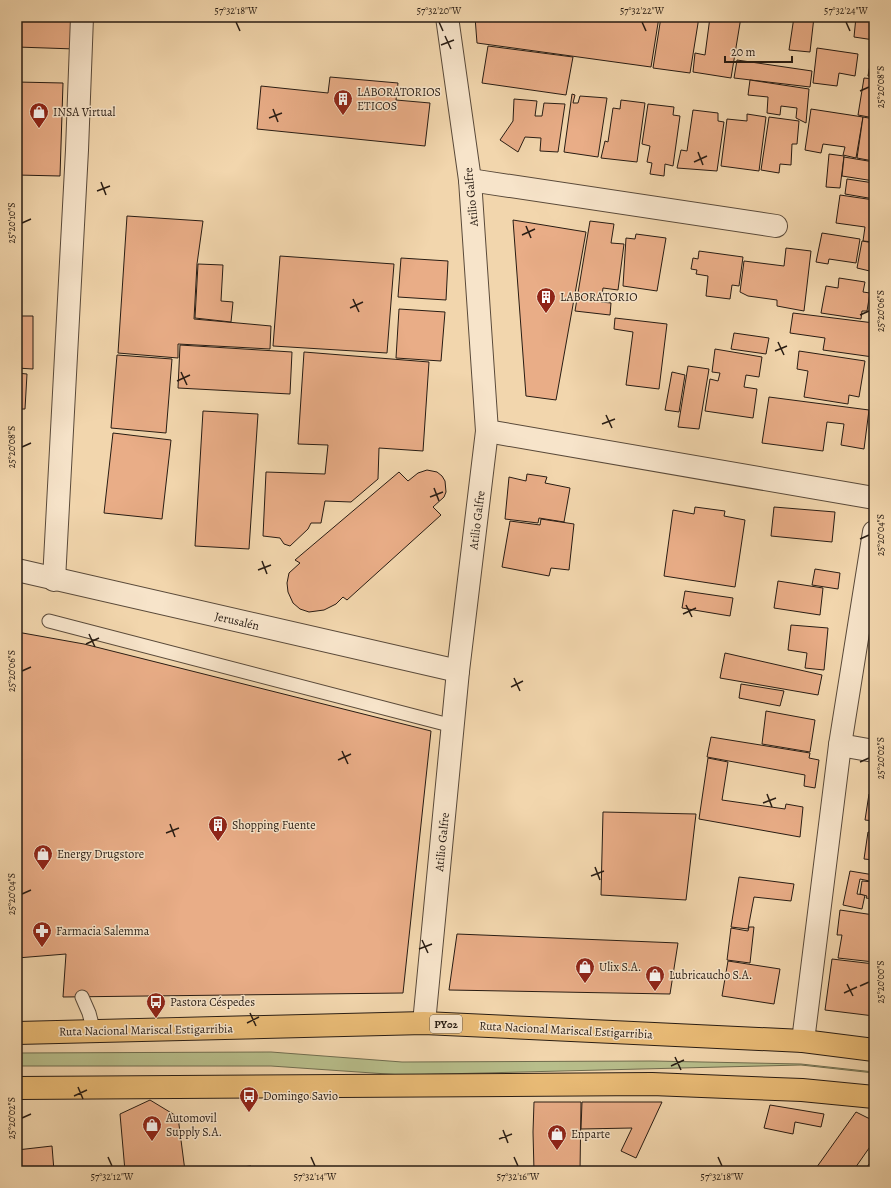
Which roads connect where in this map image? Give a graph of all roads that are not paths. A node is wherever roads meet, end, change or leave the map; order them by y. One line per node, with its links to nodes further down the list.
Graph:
1 (82, 17): 9 (street)
2 (447, 17): 3 (street, Atilio Galfre)
3 (470, 180): 4 (street); 5 (street, Atilio Galfre)
4 (776, 226)
5 (487, 431): 6 (street); 11 (street, Atilio Galfre)
6 (874, 498)
7 (874, 532): 13 (street)
8 (17, 570): 9 (street, Jerusalén)
9 (54, 580): 11 (street, Jerusalén)
10 (49, 621): 12 (lane)
11 (458, 671): 12 (street, Atilio Galfre)
12 (453, 726): 16 (street, Atilio Galfre)
13 (840, 745): 14 (street); 19 (street)
14 (874, 751)
15 (82, 997): 17 (lane)
16 (424, 1023): 17 (highway, Ruta Nacional Mariscal Estigarribia / PY02); 19 (highway, Ruta Nacional Mariscal Estigarribia / PY02)
17 (94, 1032): 18 (highway, Ruta Nacional Mariscal Estigarribia / PY02)
18 (17, 1033)
19 (803, 1041): 20 (highway, Ruta Nacional Mariscal Estigarribia / PY02)
20 (874, 1050)
21 (17, 1088): 22 (highway)
22 (874, 1097)

